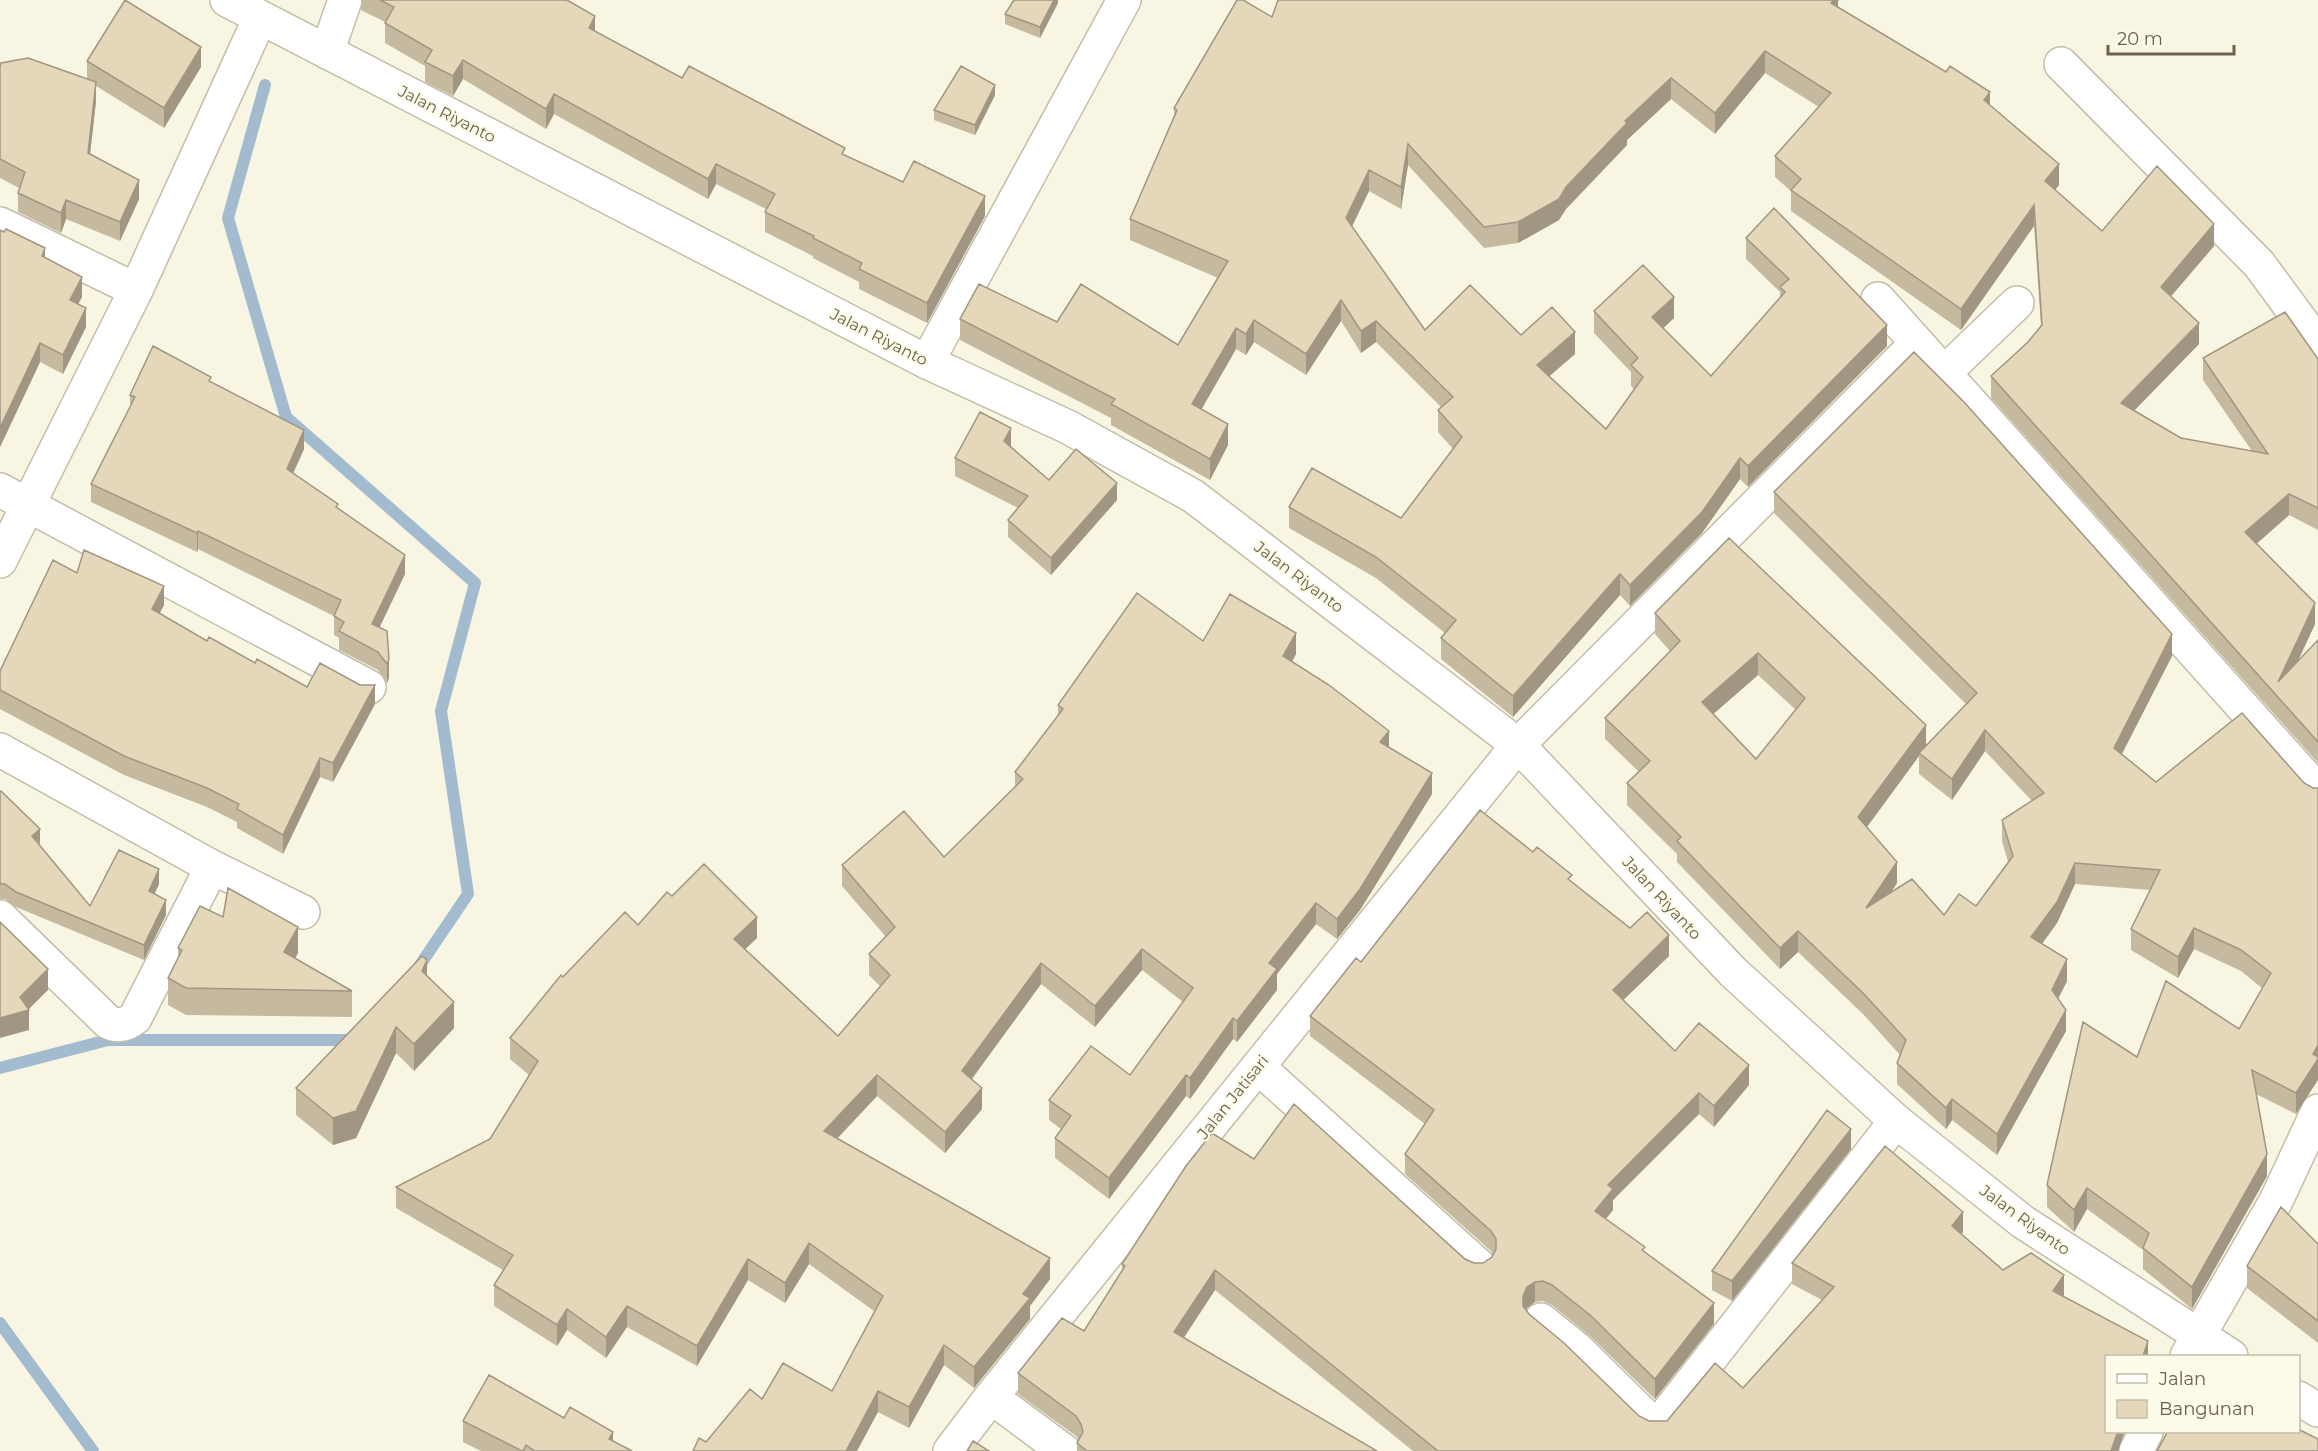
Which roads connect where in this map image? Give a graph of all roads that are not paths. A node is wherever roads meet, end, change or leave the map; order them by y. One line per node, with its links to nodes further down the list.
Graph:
1 (227, 0): 4 (street, Jalan Riyanto)
2 (345, 0): 5 (street)
3 (1124, 0): 13 (street)
4 (260, 18): 5 (street, Jalan Riyanto); 8 (street)
5 (327, 52): 13 (street, Jalan Riyanto)
6 (2061, 64): 12 (street)
7 (0, 224): 8 (street)
8 (136, 290): 15 (street)
9 (1878, 299): 11 (street)
10 (2017, 303): 14 (street)
11 (1917, 342): 14 (street); 18 (street, Jalan Jatisari)
12 (2318, 344)
13 (927, 362): 18 (street, Jalan Riyanto)
14 (1943, 374): 20 (street)
15 (14, 497): 16 (street); 17 (street)
16 (0, 561)
17 (369, 687)
18 (1518, 745): 24 (street, Jalan Jatisari); 26 (street, Jalan Riyanto)
19 (0, 750): 21 (street)
20 (2318, 791)
21 (212, 867): 22 (street); 23 (street)
22 (303, 912)
23 (0, 917)
24 (1258, 1067): 27 (street); 31 (street, Jalan Jatisari)
25 (2318, 1111): 29 (street)
26 (1896, 1121): 28 (street); 29 (street, Jalan Riyanto)
27 (1478, 1265)
28 (1541, 1320)
29 (2192, 1346): 30 (street, Jalan Riyanto)
30 (2227, 1355)
31 (990, 1397): 35 (street, Jalan Jatisari); 36 (street)
32 (2300, 1399): 33 (street)
33 (2318, 1410)
34 (2145, 1433): 37 (street)
35 (950, 1451)
36 (1065, 1451)
37 (2136, 1451)

